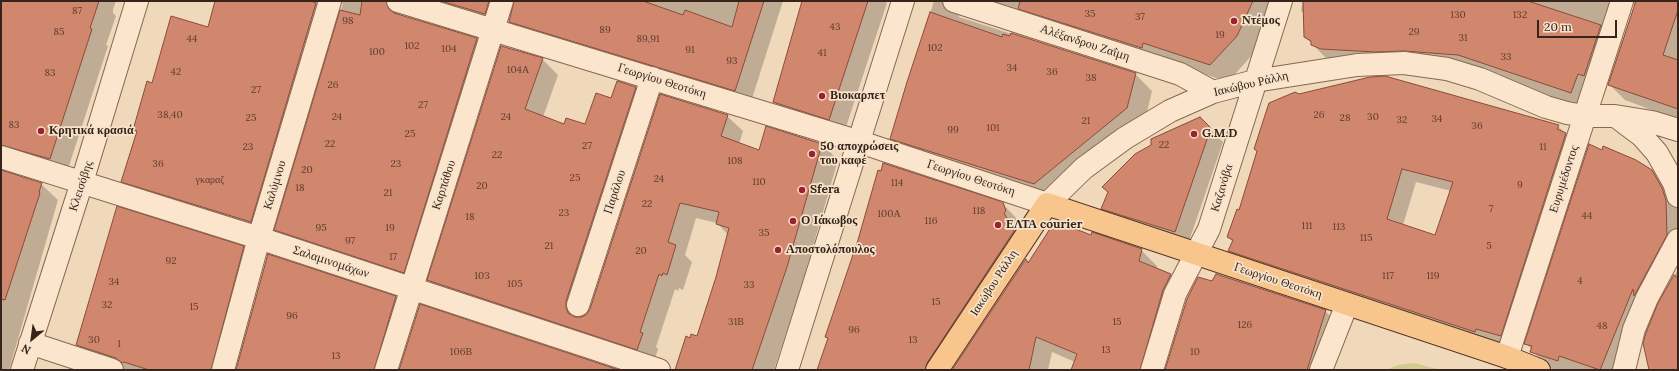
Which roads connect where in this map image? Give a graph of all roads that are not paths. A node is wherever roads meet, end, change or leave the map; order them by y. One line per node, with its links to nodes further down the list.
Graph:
1 (137, 1): 18 (street, Κλεισόβης)
2 (330, 1): 21 (street, Καλύμνου)
3 (398, 1): 9 (street, Γεωργίου Θεοτόκη)
4 (502, 1): 9 (street, Καρπάθου)
5 (903, 1): 16 (street)
6 (954, 1): 12 (street, Αλέξανδρου Ζαΐμη)
7 (1281, 1): 11 (street, Καζανόβα)
8 (1617, 2): 13 (street, Ευρυμέδοντος)
9 (493, 30): 10 (street, Γεωργίου Θεοτόκη); 24 (street, Καρπάθου)
10 (652, 78): 16 (street, Γεωργίου Θεοτόκη); 26 (street, Παράλου)
11 (1255, 81): 12 (street, Ιακώβου Ράλλη); 13 (street, Ιακώβου Ράλλη); 23 (street, Καζανόβα)
12 (1213, 92): 20 (street, Ιακώβου Ράλλη)
13 (1584, 116): 14 (street); 28 (street, Ευρυμέδοντος)
14 (1615, 116): 15 (street); 19 (street)
15 (1678, 130)
16 (860, 142): 20 (street, Γεωργίου Θεοτόκη); 34 (street)
17 (1, 157): 18 (street, Σαλαμινομάχων)
18 (82, 182): 21 (street, Σαλαμινομάχων); 27 (street, Κλεισόβης)
19 (1678, 196)
20 (1047, 204): 23 (main road, Γεωργίου Θεοτόκη); 35 (main road, Ιακώβου Ράλλη)
21 (259, 238): 24 (street, Σαλαμινομάχων); 31 (street, Καλύμνου)
22 (1678, 240): 39 (street)
23 (1196, 253): 25 (main road, Γεωργίου Θεοτόκη); 36 (street, Καζανόβα)
24 (411, 288): 32 (street, Καρπάθου); 33 (street, Σαλαμινομάχων)
25 (1347, 304): 28 (main road, Γεωργίου Θεοτόκη); 37 (street)
26 (578, 305)
27 (30, 343): 29 (street, Κλεισόβης); 30 (street)
28 (1507, 357): 38 (main road, Γεωργίου Θεοτόκη)
29 (22, 370)
30 (112, 370)
31 (224, 370)
32 (386, 370)
33 (659, 370)
34 (787, 370)
35 (937, 370)
36 (1152, 370)
37 (1321, 370)
38 (1539, 370)
39 (1624, 370)

